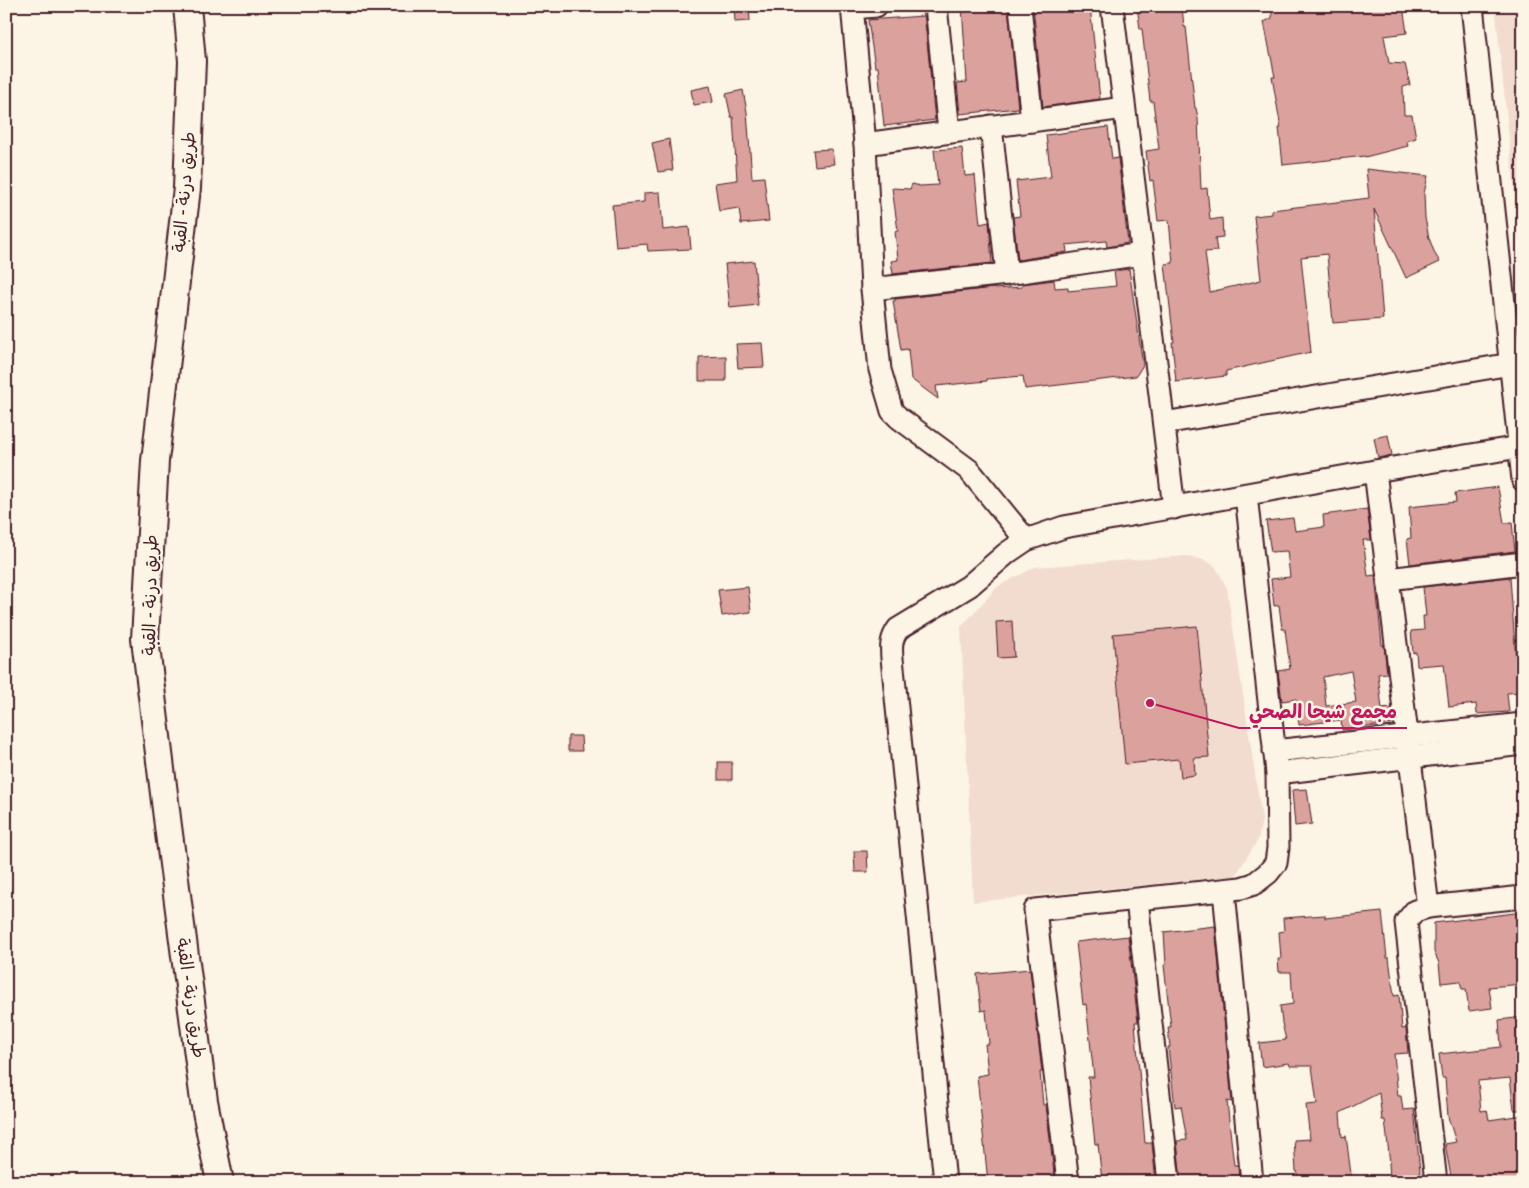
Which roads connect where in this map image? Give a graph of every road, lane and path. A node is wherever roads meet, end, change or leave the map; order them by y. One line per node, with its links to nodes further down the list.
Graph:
1 (187, 6): 36 (main road, طريق درنة - القبة)
2 (876, 6): 7 (street)
3 (936, 6): 11 (street)
4 (1020, 6): 9 (street)
5 (1112, 6): 8 (street)
6 (1472, 6): 16 (street)
7 (852, 7): 12 (street)
8 (1124, 108): 9 (street); 13 (street)
9 (1032, 121): 10 (street)
10 (991, 126): 11 (street); 14 (street)
11 (949, 132): 12 (street)
12 (865, 144): 15 (street)
13 (1142, 254): 14 (street); 18 (street)
14 (1007, 274): 15 (street)
15 (872, 290): 24 (street)
16 (1517, 362): 17 (street); 18 (street)
17 (1518, 388): 19 (street)
18 (1164, 423): 23 (street)
19 (1519, 447): 20 (street); 21 (street)
20 (1375, 471): 22 (street); 26 (street)
21 (1523, 480)
22 (1246, 494): 23 (street); 30 (street)
23 (1174, 508): 24 (street)
24 (1026, 540): 37 (street)
25 (1523, 563): 26 (street)
26 (1388, 579): 29 (street)
27 (1523, 724): 29 (street)
28 (1523, 744): 29 (street)
29 (1408, 747): 30 (street); 31 (street); 35 (street)
30 (1274, 752): 31 (street)
31 (1277, 773): 32 (street)
32 (1224, 891): 34 (street); 40 (street)
33 (1523, 897): 35 (street)
34 (1137, 900): 38 (street); 39 (street)
35 (1428, 907): 41 (street)
36 (220, 1182)
37 (945, 1182)
38 (1068, 1182)
39 (1169, 1182)
40 (1252, 1182)
41 (1436, 1182)

